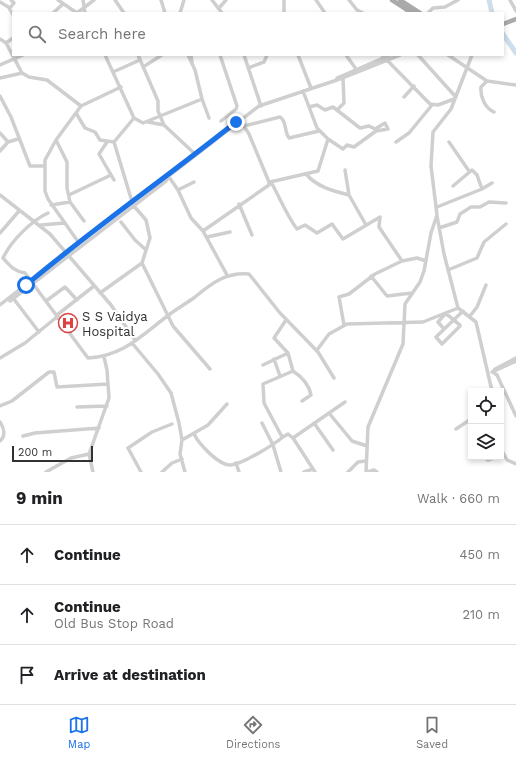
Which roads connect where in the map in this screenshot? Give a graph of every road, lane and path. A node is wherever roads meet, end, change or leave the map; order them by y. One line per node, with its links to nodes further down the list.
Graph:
1 (11, 0): 21 (street)
2 (58, 0): 18 (street)
3 (83, 0): 20 (street)
4 (94, 0): 20 (street)
5 (115, 0): 29 (street)
6 (161, 0): 30 (street)
7 (184, 0): 31 (street)
8 (212, 0): 22 (street)
9 (226, 0): 22 (street)
10 (284, 0): 33 (street)
11 (316, 0): 34 (street)
12 (349, 0): 35 (street)
13 (392, 0): 36 (main road)
14 (400, 0): 37 (main road)
15 (458, 0): 38 (street)
16 (510, 0): 23 (street)
17 (0, 2): 21 (street)
18 (63, 4): 19 (street); 24 (street)
19 (69, 7): 25 (street); 26 (street)
20 (84, 7): 27 (street); 28 (street)
21 (9, 8): 39 (street)
22 (219, 8): 32 (street)
23 (516, 11)
24 (54, 12)
25 (70, 12)
26 (76, 12)
27 (78, 12)
28 (85, 12)
29 (123, 12)
30 (165, 12)
31 (180, 12)
32 (221, 12)
33 (284, 12)
34 (324, 12)
35 (362, 12)
36 (410, 12)
37 (418, 12)
38 (429, 12)
39 (12, 13)
40 (516, 18): 41 (main road)
41 (505, 22)
42 (12, 39): 44 (street)
43 (0, 40): 44 (street)
44 (6, 43): 45 (street)
45 (12, 54)
46 (13, 56): 63 (street)
47 (21, 56): 63 (street)
48 (105, 56): 72 (street)
49 (138, 56): 64 (street)
50 (160, 56): 67 (street)
51 (188, 56): 65 (street)
52 (191, 56): 65 (street)
53 (220, 56): 98 (street)
54 (244, 56): 69 (street)
55 (267, 56): 69 (street)
56 (298, 56): 81 (street)
57 (347, 56): 71 (street)
58 (395, 56): 62 (street)
59 (419, 56): 86 (street)
60 (449, 56): 70 (street)
61 (472, 56): 70 (street)
62 (385, 58): 68 (street); 79 (street)
63 (15, 60): 66 (street); 73 (street)
64 (140, 60): 67 (street); 72 (street)
65 (192, 64): 85 (street)
66 (0, 65)
67 (143, 67): 94 (street)
68 (365, 67): 71 (street); 75 (street)
69 (248, 68): 89 (street)
70 (466, 68): 76 (street); 86 (street)
71 (356, 69): 77 (street)
72 (113, 72): 80 (street)
73 (22, 73): 74 (street); 88 (street)
74 (0, 78)
75 (343, 78): 77 (street); 91 (street)
76 (484, 79): 78 (street); 92 (street)
77 (332, 80): 81 (street)
78 (516, 85)
79 (414, 86): 84 (street); 87 (street)
80 (121, 87): 88 (street); 95 (street)
81 (311, 88): 82 (street)
82 (303, 91): 89 (street); 90 (street)
83 (0, 96): 104 (street)
84 (404, 96)
85 (202, 99): 94 (street); 96 (street)
86 (454, 99): 87 (street); 135 (street)
87 (432, 105): 110 (street)
88 (81, 106): 93 (street)
89 (261, 106): 99 (street)
90 (309, 107): 91 (street); 102 (street)
91 (338, 109): 105 (street)
92 (494, 112)
93 (76, 113): 106 (street); 108 (street)
94 (160, 115): 97 (street); 100 (street)
95 (134, 118): 97 (street); 109 (street)
96 (208, 118)
97 (147, 121): 100 (street)
98 (221, 121)
99 (236, 122): 101 (street); 113 (street)
100 (164, 125): 113 (street)
101 (244, 126): 102 (street); 122 (street)
102 (319, 131): 105 (street)
103 (0, 133): 107 (street)
104 (18, 139): 107 (street); 114 (street)
105 (328, 139): 117 (street)
106 (56, 140): 114 (street); 128 (street)
107 (8, 142): 112 (street)
108 (107, 142): 109 (street); 118 (street)
109 (114, 142): 131 (street)
110 (396, 142)
111 (449, 142): 116 (street)
112 (0, 151)
113 (195, 154): 119 (street)
114 (45, 166): 134 (street)
115 (345, 170): 129 (street)
116 (469, 171): 124 (street); 125 (street)
117 (306, 174): 122 (street); 129 (street)
118 (111, 175): 120 (street); 128 (street)
119 (169, 176): 126 (street); 131 (street)
120 (114, 180)
121 (194, 182): 126 (street)
122 (270, 182): 133 (street); 143 (street)
123 (492, 183): 125 (street)
124 (453, 186)
125 (482, 189): 135 (street)
126 (178, 190): 147 (street)
127 (0, 195): 136 (street)
128 (69, 195): 130 (street)
129 (349, 195): 143 (street)
130 (70, 202): 134 (street); 140 (street)
131 (133, 202): 152 (street); 153 (street); 154 (street)
132 (506, 203): 146 (street)
133 (239, 204): 147 (street); 150 (street)
134 (51, 205): 142 (street)
135 (437, 207): 138 (street)
136 (20, 211): 139 (street); 149 (street)
137 (48, 213): 139 (street)
138 (437, 215): 146 (street); 156 (street)
139 (35, 221): 145 (street); 155 (street)
140 (84, 221)
141 (121, 222): 153 (street)
142 (64, 223): 145 (street); 152 (street)
143 (366, 224): 157 (street)
144 (506, 224): 159 (street)
145 (41, 225): 154 (street)
146 (439, 228): 159 (street)
147 (203, 231): 151 (street)
148 (230, 232): 151 (street)
149 (0, 233)
150 (252, 235)
151 (207, 238): 160 (street)
152 (79, 243): 154 (street)
153 (146, 250): 158 (street)
154 (66, 254): 162 (street); 164 (street)
155 (2, 258): 162 (street)
156 (426, 261): 157 (street); 165 (street)
157 (402, 262): 161 (street)
158 (142, 263): 166 (street); 173 (street)
159 (448, 270): 171 (street)
160 (227, 276): 173 (street); 176 (street)
161 (371, 276): 165 (street); 179 (street)
162 (32, 282): 167 (street); 169 (street)
163 (486, 285): 175 (street)
164 (94, 286): 166 (street); 168 (street)
165 (412, 293): 178 (street)
166 (100, 294): 182 (street)
167 (12, 298): 170 (street); 181 (street)
168 (77, 300): 169 (street); 174 (street)
169 (46, 301): 174 (street)
170 (0, 307)
171 (458, 308): 172 (street); 178 (street)
172 (463, 311): 175 (street); 177 (street)
173 (169, 315): 182 (street); 191 (street)
174 (58, 316): 181 (street); 185 (street)
175 (470, 316): 193 (street)
176 (286, 320): 183 (street); 184 (street)
177 (453, 320): 180 (street); 180 (street); 180 (street)
178 (404, 323): 179 (street); 221 (street)
179 (344, 325): 183 (street)
180 (444, 329)
181 (39, 332): 186 (street)
182 (134, 342): 185 (street); 218 (street)
183 (317, 350): 196 (street)
184 (288, 353): 188 (street); 192 (street)
185 (104, 357): 197 (street)
186 (0, 358)
187 (516, 358): 194 (street)
188 (274, 359): 190 (street); 195 (street)
189 (516, 361): 194 (street)
190 (263, 365)
191 (210, 369)
192 (293, 371): 195 (street); 199 (street)
193 (489, 372): 194 (street); 198 (street)
194 (493, 372): 206 (street)
195 (280, 376): 216 (street)
196 (334, 378)
197 (108, 384): 202 (street); 203 (street)
198 (492, 388)
199 (302, 401)
200 (346, 402): 205 (street)
201 (227, 404): 214 (street)
202 (0, 406)
203 (107, 406): 204 (street); 212 (street)
204 (77, 407)
205 (329, 413): 210 (street); 221 (street)
206 (516, 414)
207 (468, 421): 213 (street)
208 (0, 422): 219 (street)
209 (262, 423): 220 (street)
210 (314, 423): 217 (street); 222 (street)
211 (172, 424): 232 (street)
212 (99, 428): 215 (street); 223 (street)
213 (456, 429)
214 (194, 434): 218 (street); 227 (street)
215 (23, 436)
216 (283, 437): 217 (street); 220 (street)
217 (293, 438): 229 (street)
218 (182, 440): 225 (street)
219 (0, 441)
220 (273, 445): 227 (street); 236 (street)
221 (367, 446): 226 (street)
222 (333, 450)
223 (89, 454): 230 (street); 231 (street)
224 (504, 458): 228 (street)
225 (182, 459): 233 (street); 234 (street)
226 (366, 461): 238 (street); 239 (street)
227 (236, 463): 235 (street)
228 (516, 464)
229 (314, 470): 237 (street)
230 (46, 472)
231 (93, 472)
232 (141, 472)
233 (162, 472)
234 (185, 472)
235 (239, 472)
236 (281, 472)
237 (304, 472)
238 (348, 472)
239 (366, 472): 240 (street)
240 (377, 472)

